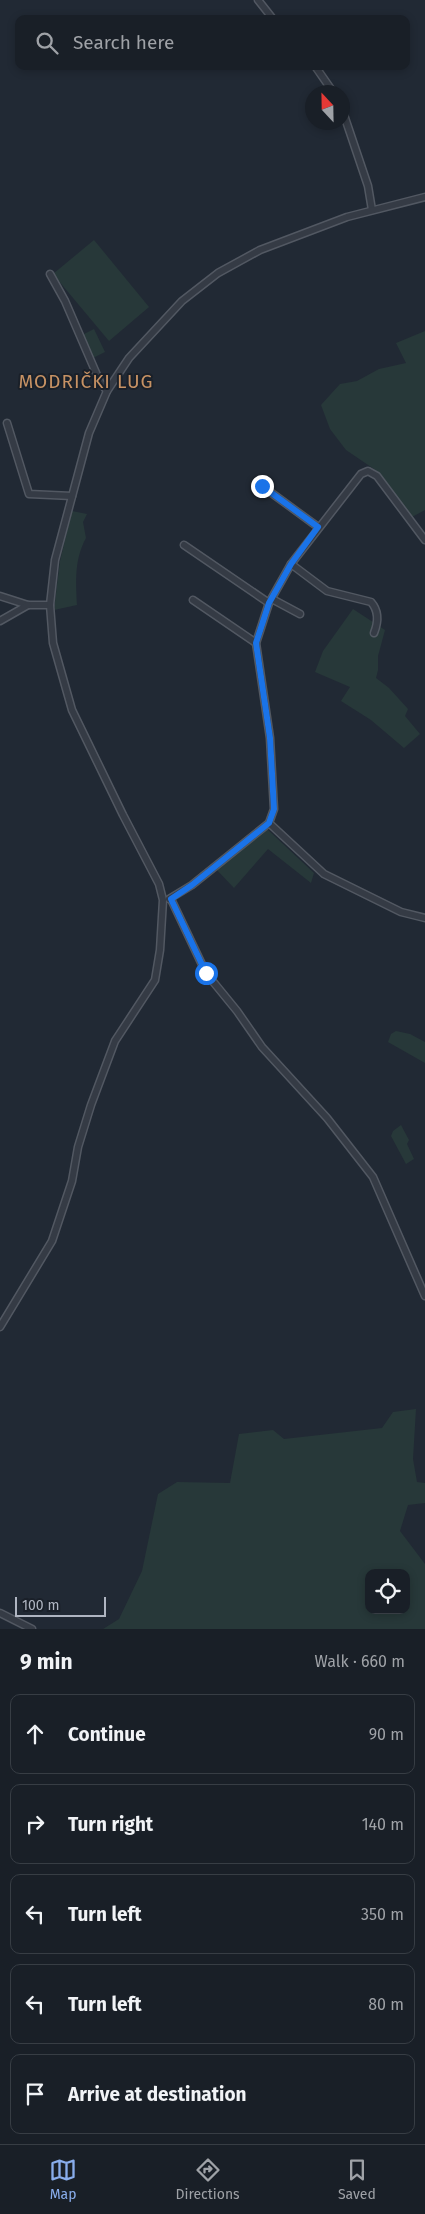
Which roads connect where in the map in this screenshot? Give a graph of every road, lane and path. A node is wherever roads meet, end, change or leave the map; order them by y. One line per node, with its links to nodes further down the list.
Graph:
1 (258, 0): 2 (street)
2 (270, 15)
3 (318, 70): 4 (street)
4 (328, 85)
5 (349, 130): 7 (street)
6 (425, 197): 7 (street)
7 (372, 210): 9 (street)
8 (50, 274): 9 (street)
9 (107, 391): 12 (street)
10 (7, 423): 12 (street)
11 (262, 486): 13 (street)
12 (72, 496): 20 (street)
13 (318, 527): 14 (street); 16 (street)
14 (425, 540)
15 (184, 545): 19 (street)
16 (291, 564): 19 (street); 24 (street)
17 (0, 596): 21 (street)
18 (193, 600): 25 (street)
19 (270, 601): 22 (street); 25 (street)
20 (50, 605): 21 (street); 28 (street)
21 (28, 606): 23 (street)
22 (300, 614)
23 (0, 621)
24 (374, 633)
25 (256, 643): 26 (street)
26 (269, 823): 27 (street); 29 (street)
27 (171, 899): 28 (street); 30 (street)
28 (163, 900): 31 (street)
29 (425, 918)
30 (425, 1296)
31 (0, 1327)
32 (0, 1613): 33 (street)
33 (32, 1629)

